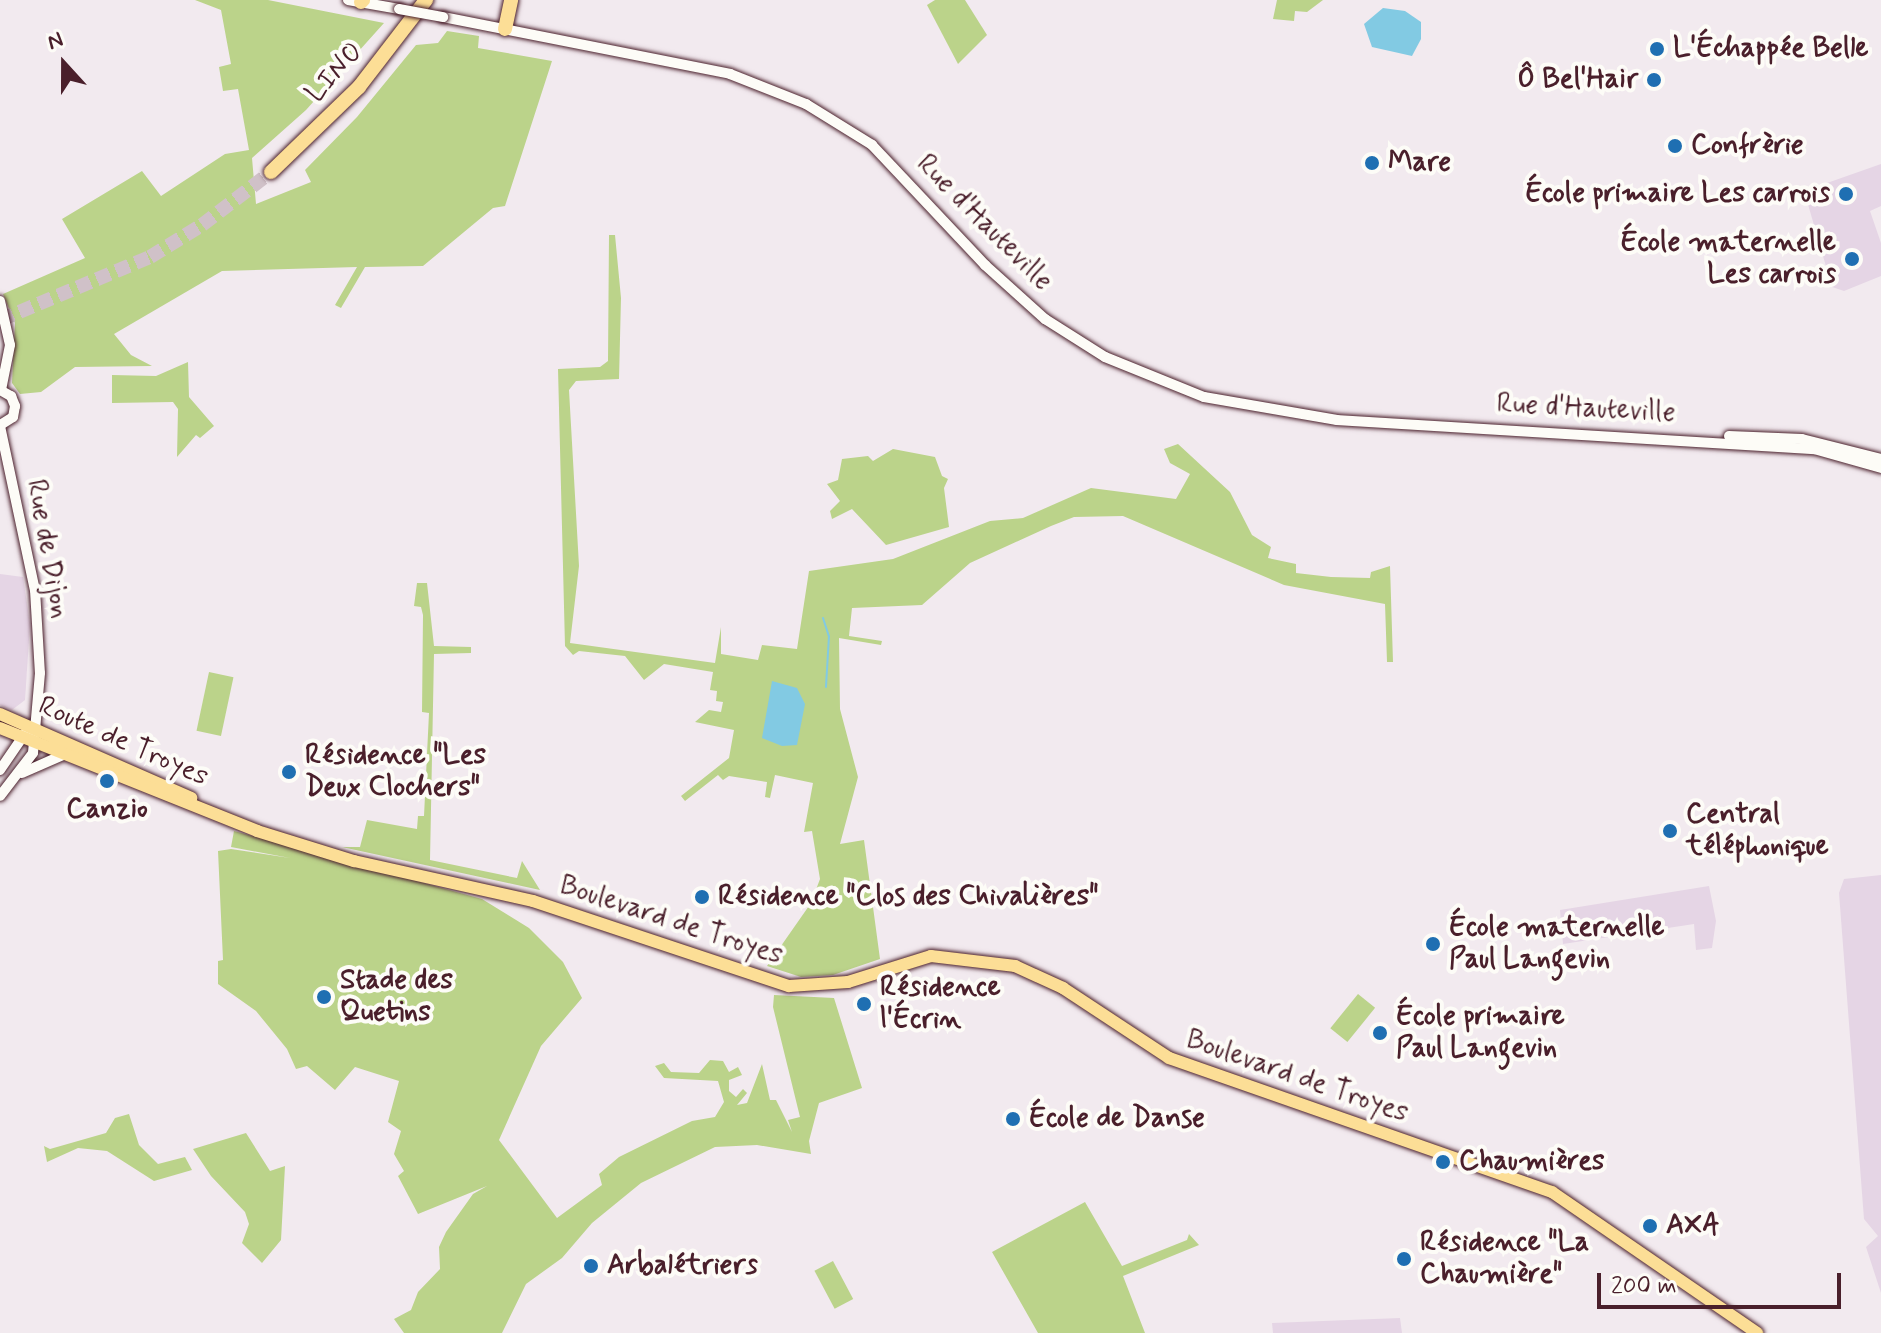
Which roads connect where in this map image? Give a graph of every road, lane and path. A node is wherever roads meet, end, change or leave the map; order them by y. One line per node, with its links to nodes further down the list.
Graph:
1 (417, 0): 2 (highway, LINO)
2 (426, 0)
3 (511, 0): 5 (highway)
4 (357, 1): 5 (street, Rue d'Hauteville, bridge)
5 (505, 29): 9 (street, Rue d'Hauteville)
6 (1, 304): 7 (street, Rue de Dijon)
7 (0, 390): 8 (street, Rue de Dijon)
8 (0, 425): 14 (street, Rue de Dijon)
9 (1852, 453): 10 (street); 11 (street)
10 (1881, 459)
11 (1881, 468)
12 (0, 714): 14 (main road, Route de Troyes)
13 (0, 728): 14 (main road)
14 (30, 734): 15 (main road); 16 (street); 17 (street); 19 (main road, Route de Troyes)
15 (63, 755): 17 (street); 19 (main road)
16 (0, 770)
17 (11, 782): 18 (street)
18 (0, 796)
19 (225, 816): 20 (main road, Boulevard de Troyes)
20 (1757, 1333)

